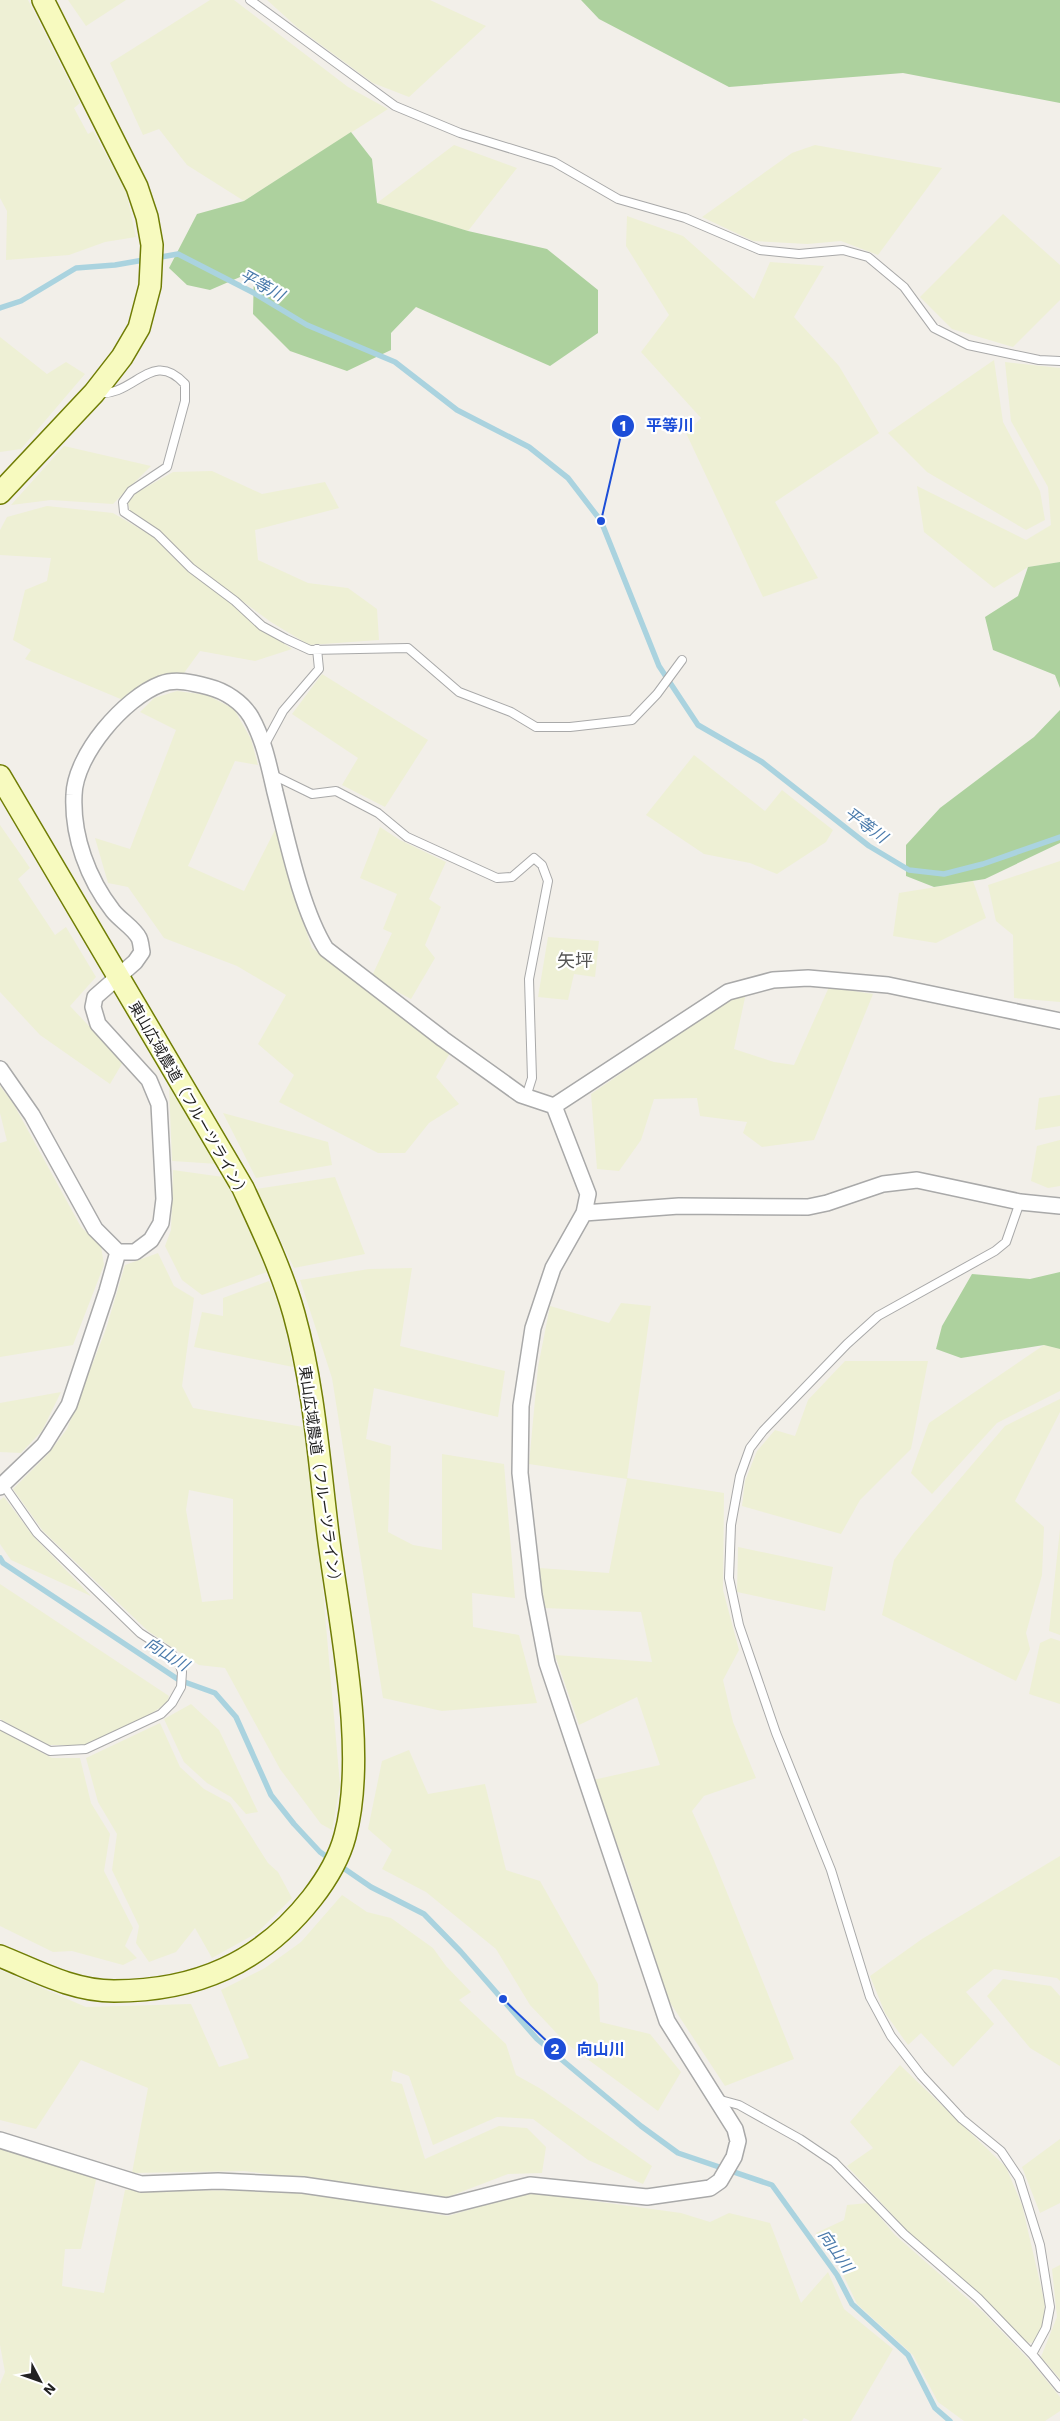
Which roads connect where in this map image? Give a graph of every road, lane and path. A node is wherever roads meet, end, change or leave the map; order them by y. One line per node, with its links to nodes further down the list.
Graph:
1 (43, 0): 4 (street)
2 (250, 0): 3 (lane)
3 (1060, 361)
4 (94, 393): 5 (street); 6 (lane)
5 (0, 493)
6 (317, 649): 7 (lane); 8 (lane)
7 (682, 660)
8 (264, 746): 9 (street); 11 (street)
9 (271, 774): 14 (street); 14 (lane)
10 (0, 776): 11 (street, 東山広域農道（フルーツライン）)
11 (116, 977): 19 (street); 22 (street, 東山広域農道（フルーツライン）)
12 (1060, 1022): 15 (street)
13 (0, 1069): 19 (street)
14 (526, 1097): 15 (street)
15 (554, 1106): 18 (street)
16 (1020, 1202): 17 (street); 18 (street); 25 (lane)
17 (1060, 1206)
18 (584, 1213): 23 (street)
19 (118, 1252): 20 (street)
20 (1, 1484): 21 (lane)
21 (0, 1725)
22 (0, 1956)
23 (718, 2098): 24 (street); 25 (lane)
24 (0, 2140)
25 (1032, 2354): 26 (lane)
26 (1060, 2388)

